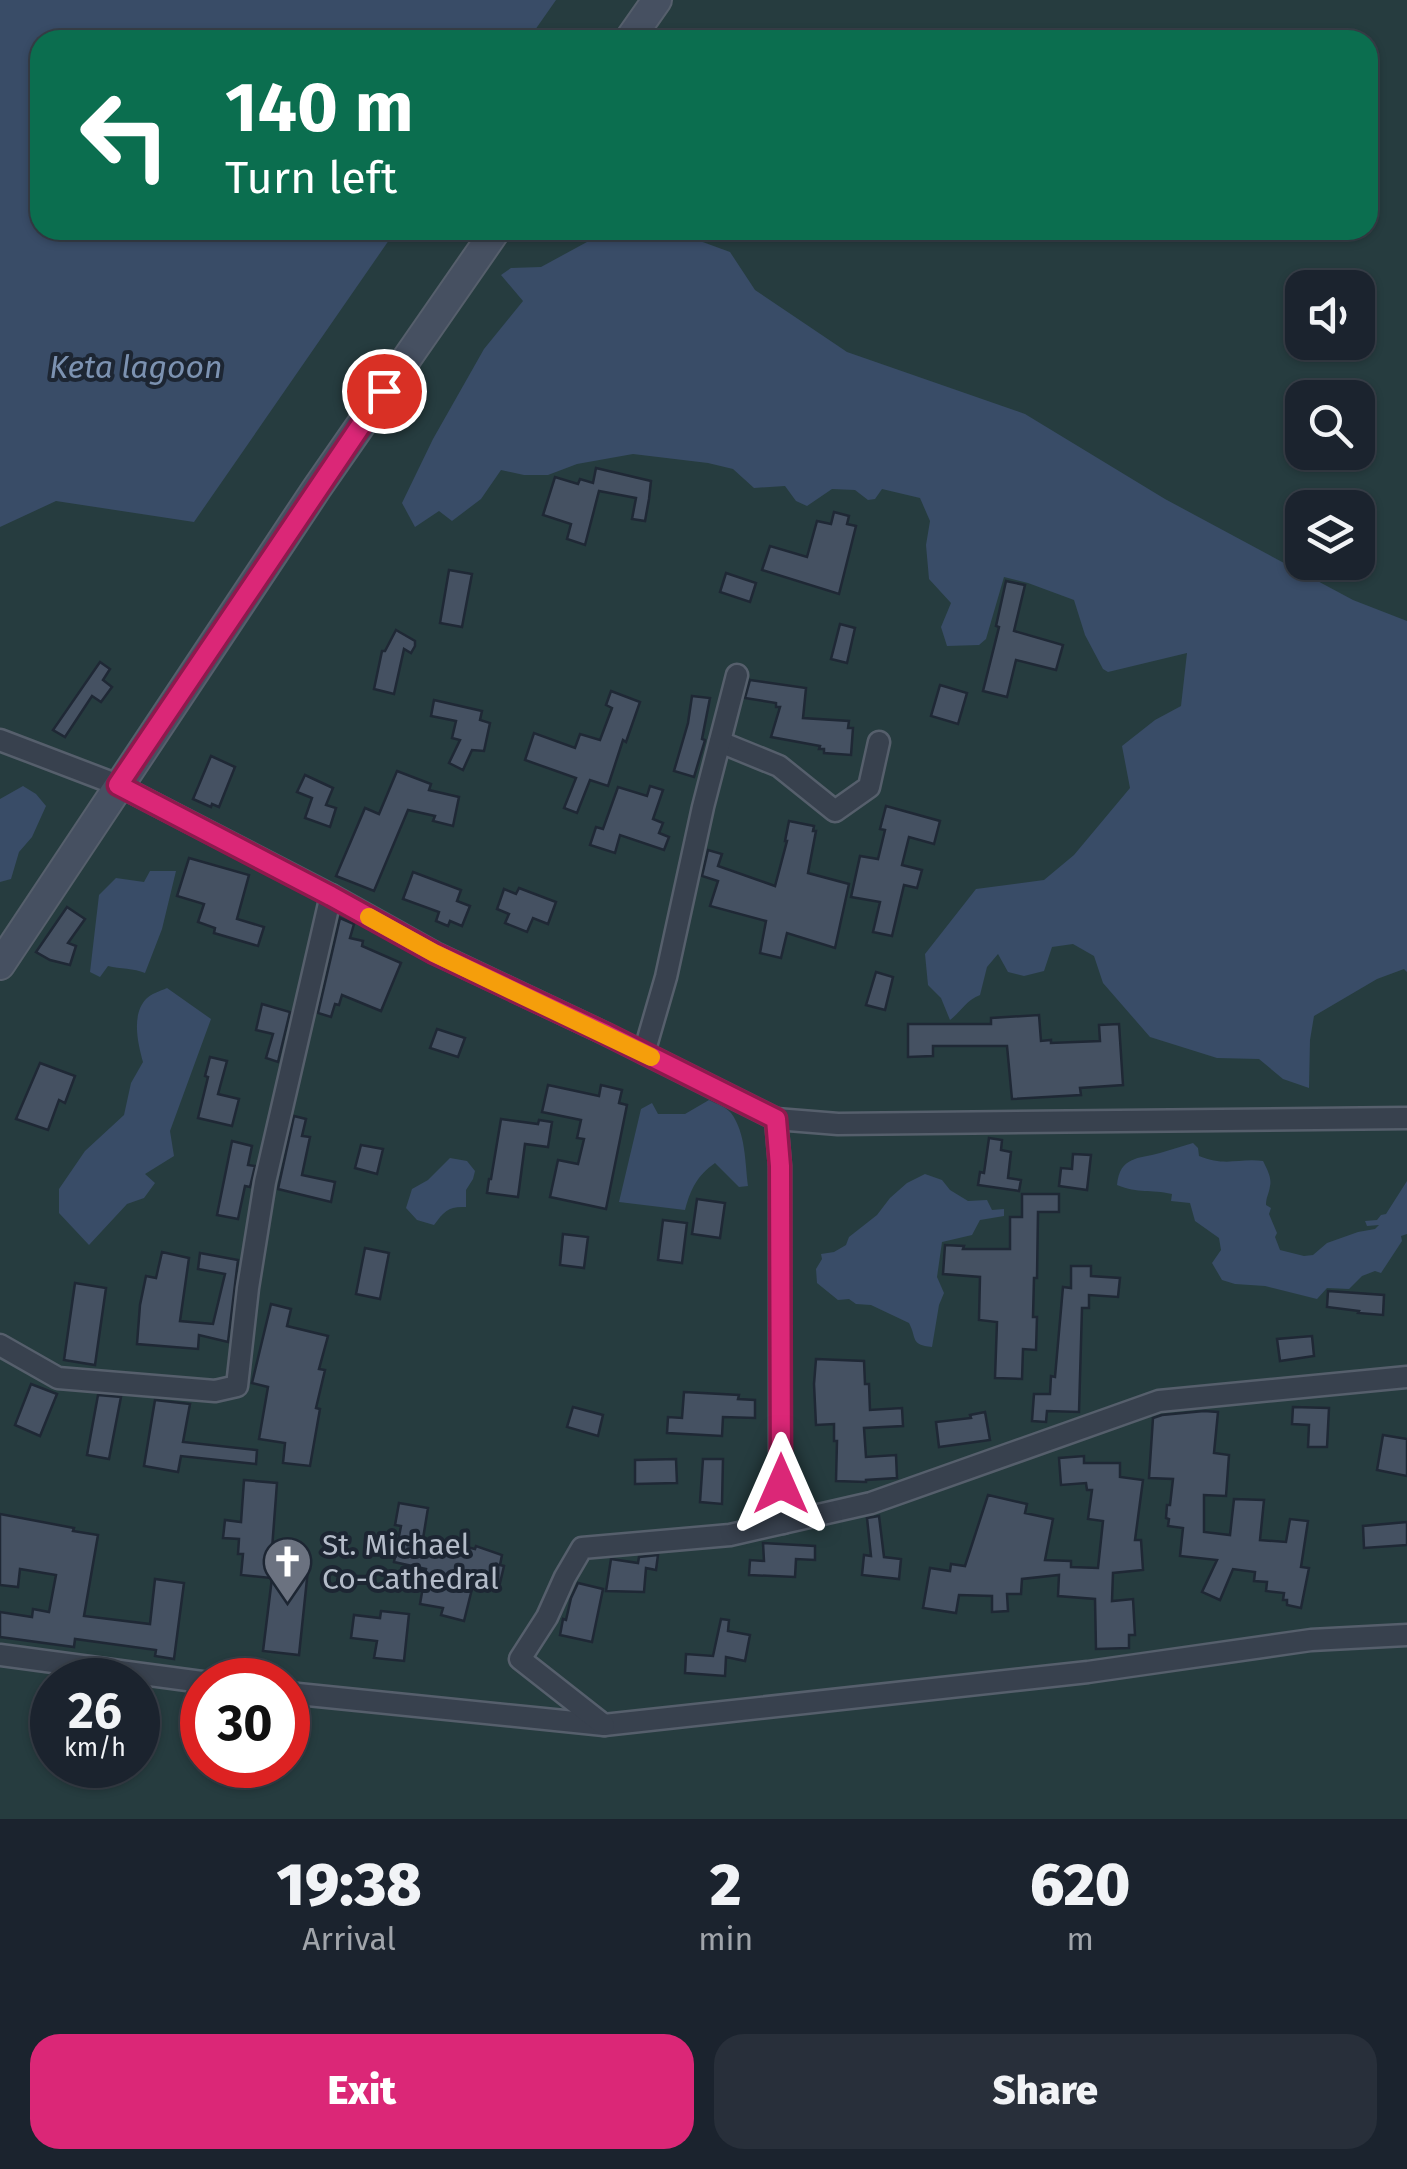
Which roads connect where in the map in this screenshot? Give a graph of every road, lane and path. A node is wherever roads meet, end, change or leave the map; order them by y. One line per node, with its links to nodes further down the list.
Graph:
1 (656, 0): 2 (main road)
2 (636, 30)
3 (489, 240): 8 (main road)
4 (738, 674): 6 (street)
5 (0, 740): 8 (street)
6 (720, 742): 7 (street); 11 (street)
7 (879, 742)
8 (118, 785): 9 (street); 10 (main road)
9 (331, 896): 11 (street); 14 (street)
10 (0, 965)
11 (644, 1053): 13 (street)
12 (1407, 1118): 13 (street)
13 (776, 1119): 16 (street)
14 (0, 1346)
15 (1407, 1377): 16 (street)
16 (783, 1522): 21 (street)
17 (1407, 1635): 21 (street)
18 (0, 1655): 19 (street)
19 (180, 1679)
20 (310, 1694): 21 (street)
21 (604, 1725)

